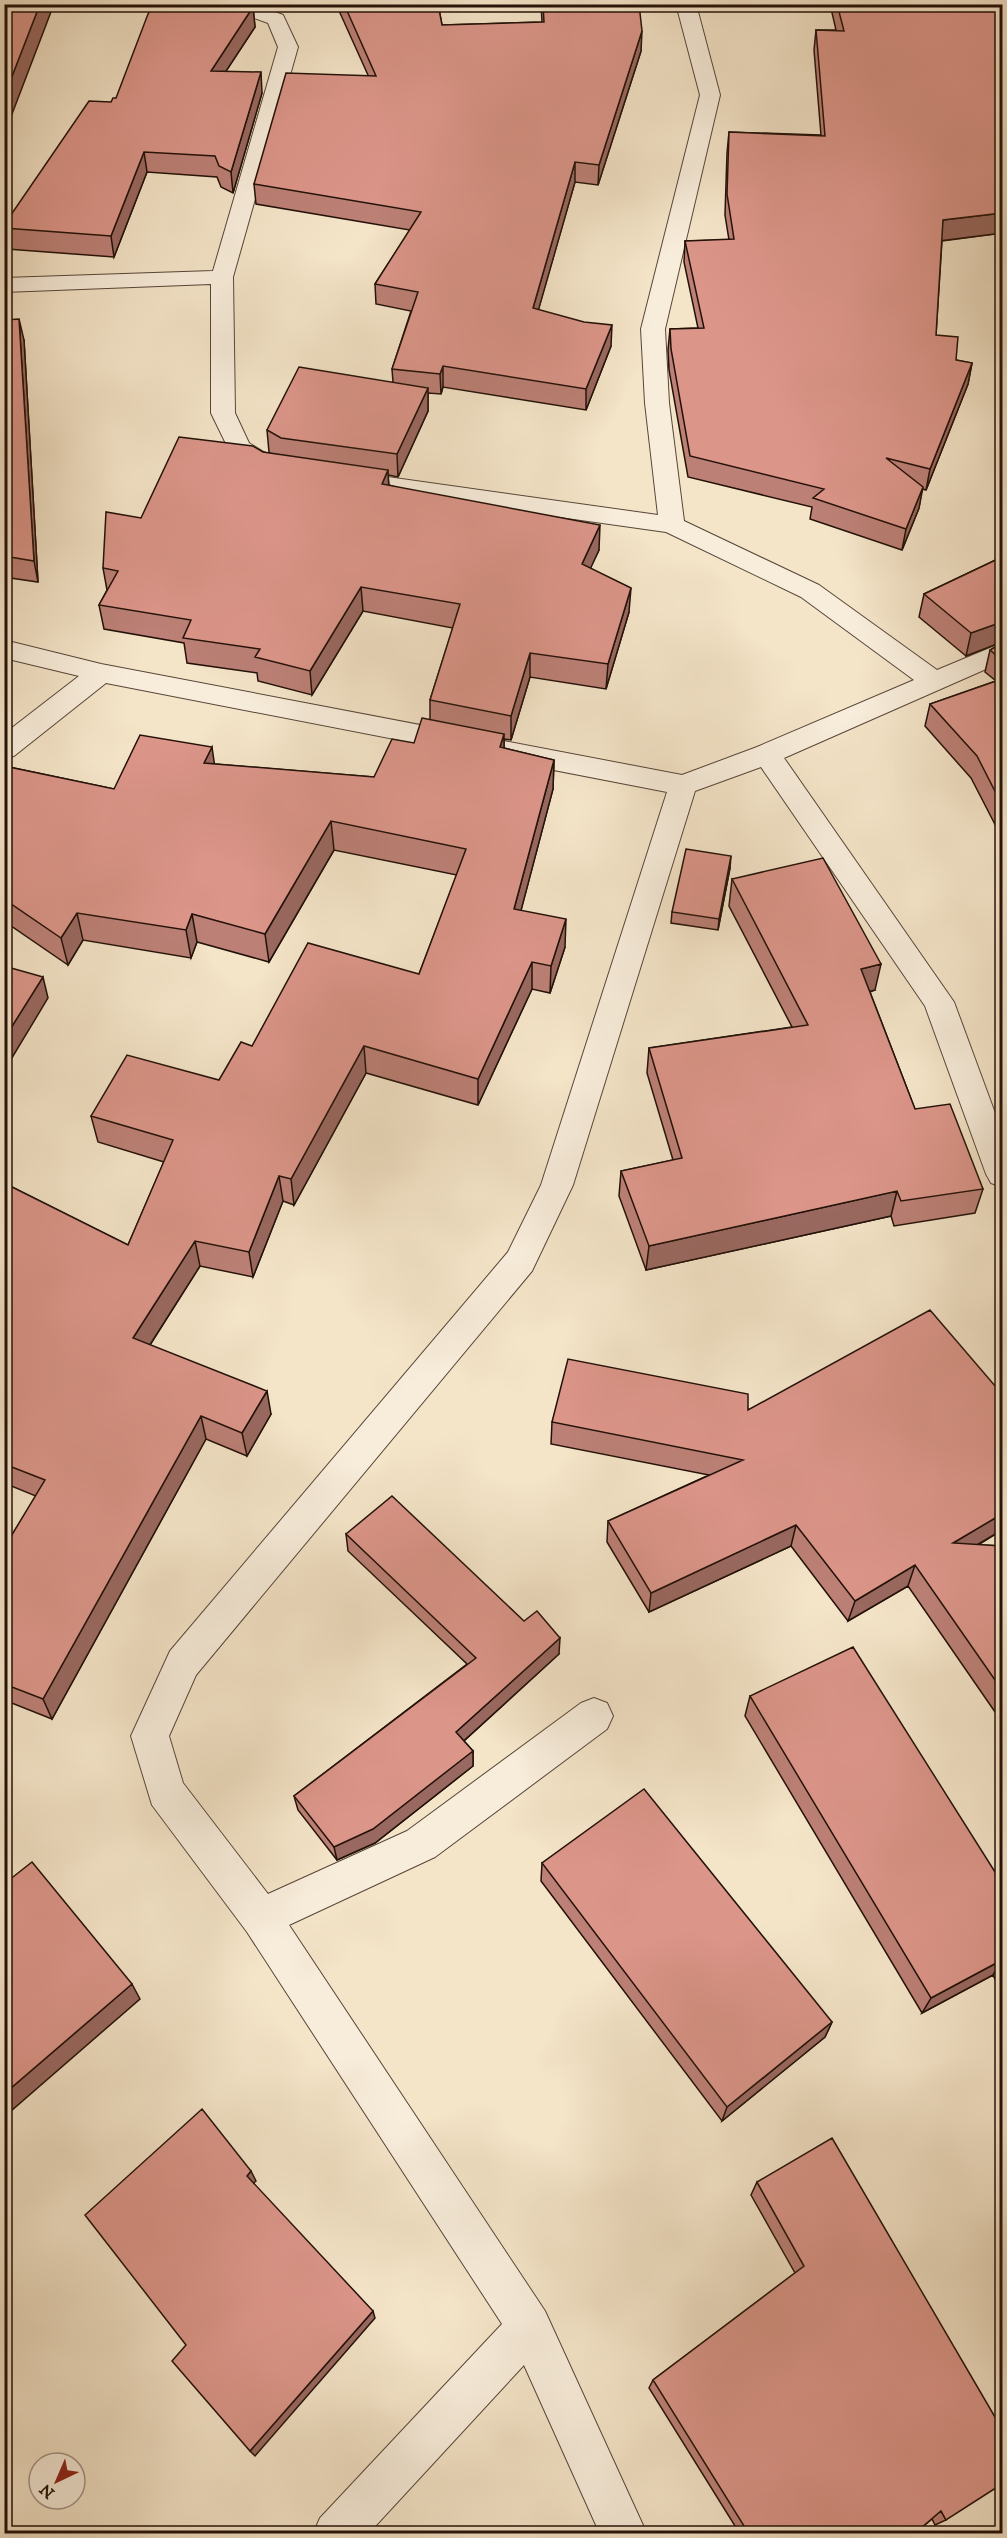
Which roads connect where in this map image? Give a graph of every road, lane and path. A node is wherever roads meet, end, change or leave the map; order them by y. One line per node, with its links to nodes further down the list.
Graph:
1 (216, 4): 3 (street)
2 (686, 4): 7 (street)
3 (222, 277): 4 (street); 5 (street)
4 (4, 285)
5 (298, 473)
6 (333, 478): 7 (street)
7 (672, 525): 11 (street)
8 (4, 649): 10 (street)
9 (1002, 652): 11 (street)
10 (101, 673): 12 (street); 14 (street)
11 (935, 682): 13 (street)
12 (4, 749)
13 (767, 754): 14 (street); 15 (street)
14 (683, 785): 17 (street)
15 (1002, 1174)
16 (594, 1716): 17 (street)
17 (261, 1918): 18 (street)
18 (529, 2327): 19 (street); 20 (street)
19 (336, 2534)
20 (624, 2534)

